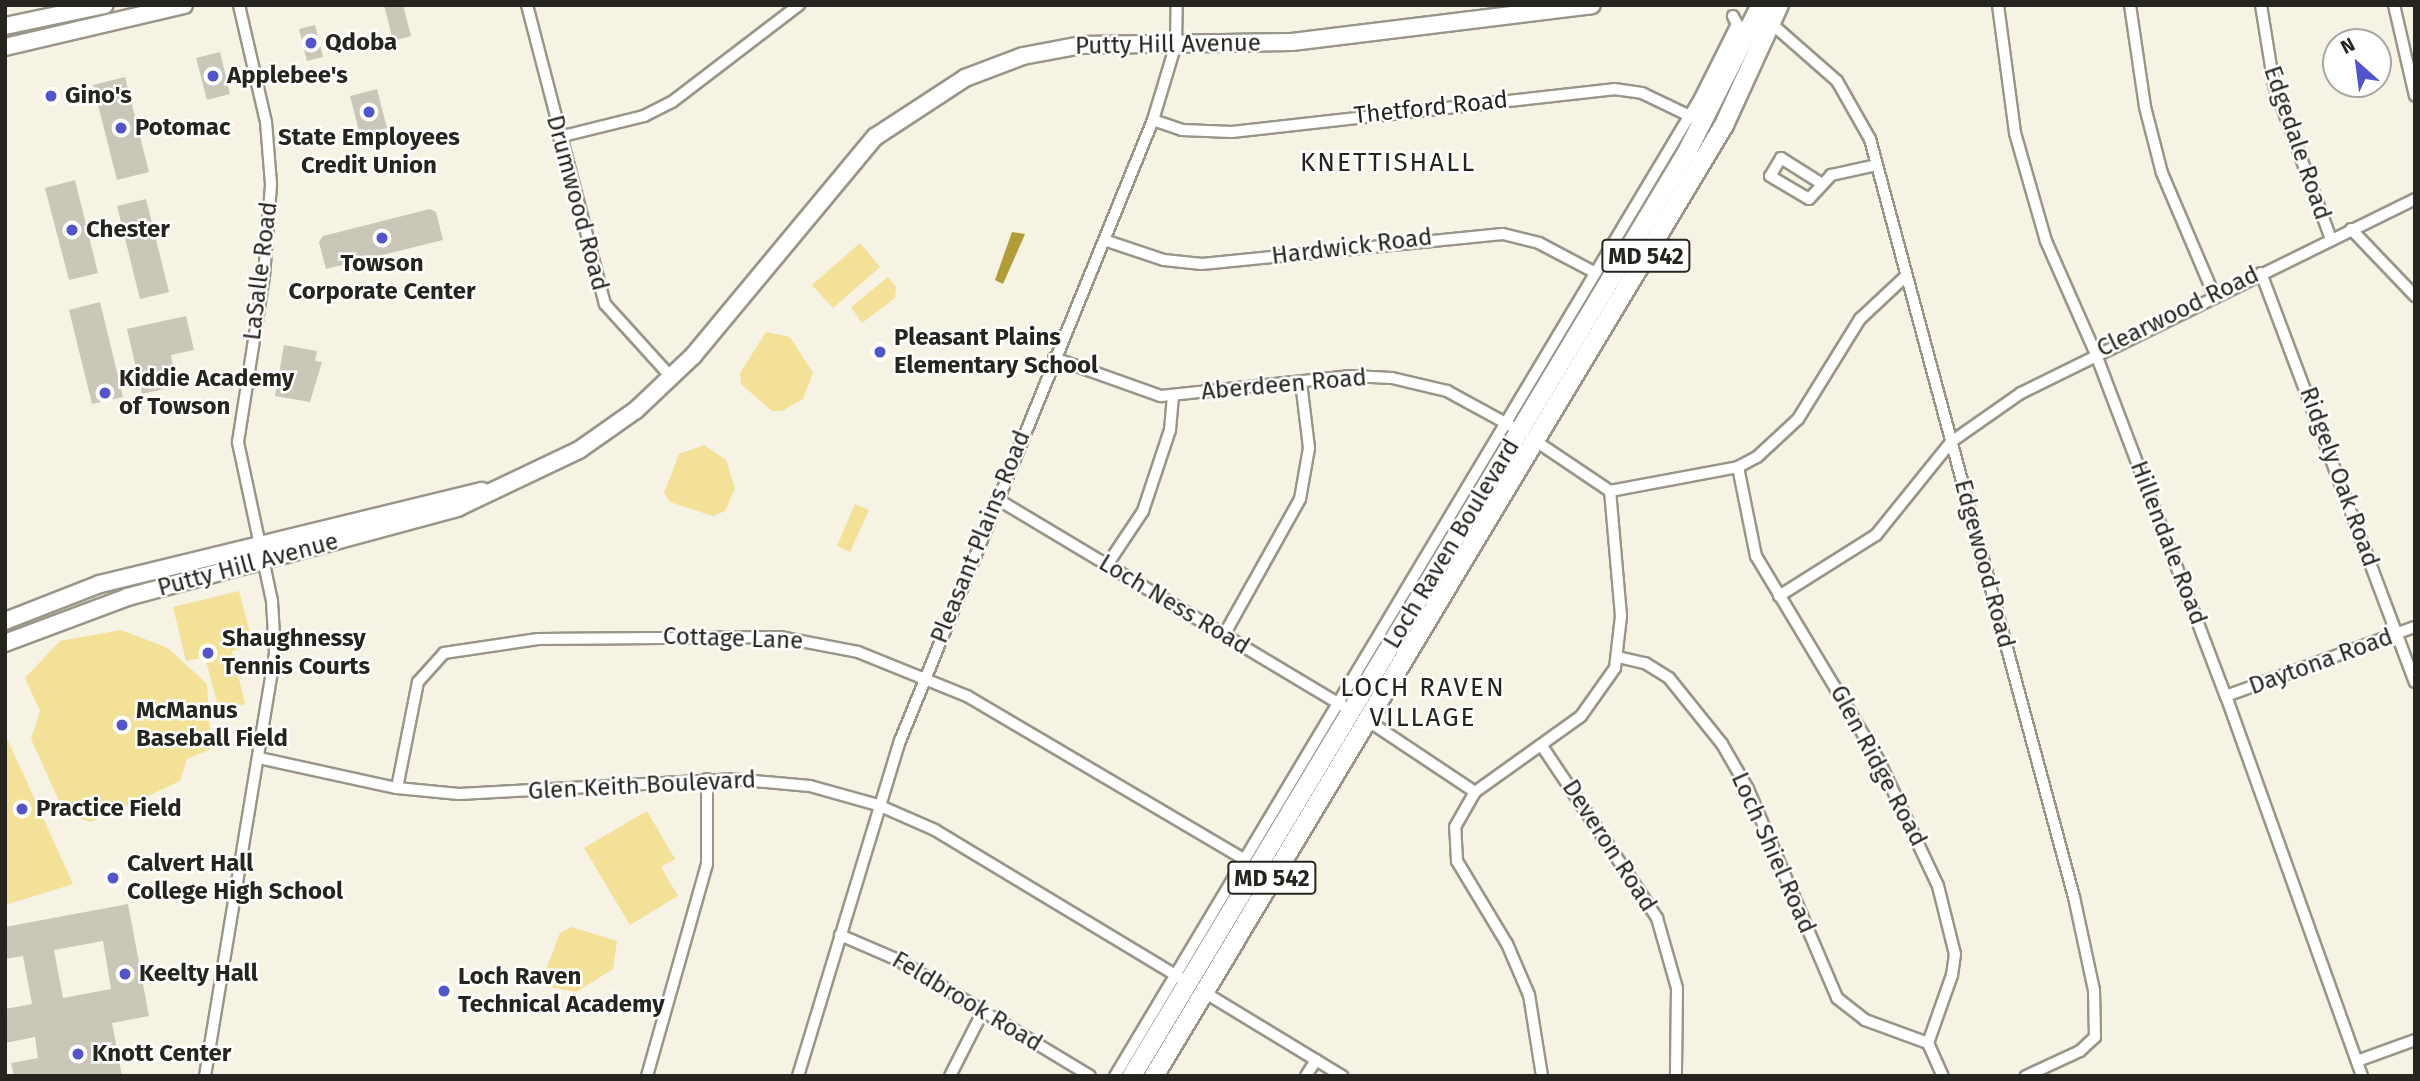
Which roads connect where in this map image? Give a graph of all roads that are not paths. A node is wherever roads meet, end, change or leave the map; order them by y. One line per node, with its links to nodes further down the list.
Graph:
1 (105, 5): 16 (street)
2 (184, 5): 20 (street)
3 (239, 5): 46 (street, LaSalle Road)
4 (527, 5): 24 (street, Drumwood Road)
5 (799, 5): 24 (street)
6 (1177, 5): 19 (street, Pleasant Plains Road)
7 (1592, 5): 19 (street, Putty Hill Avenue)
8 (1760, 5): 22 (main road, Loch Raven Boulevard / MD 542)
9 (1779, 5): 15 (main road, Loch Raven Boulevard / MD 542)
10 (1998, 5): 36 (street, Hillendale Road)
11 (2130, 5): 34 (street)
12 (2262, 5): 29 (street, Edgedale Road)
13 (2394, 5): 21 (street)
14 (1733, 16): 22 (street, Loch Raven Boulevard)
15 (1772, 24): 17 (main road, Loch Raven Boulevard / MD 542); 18 (street, Edgewood Road)
16 (5, 26)
17 (1765, 41): 18 (street); 41 (main road, Loch Raven Boulevard / MD 542)
18 (1790, 43): 25 (street, Edgewood Road)
19 (1176, 44): 23 (street, Pleasant Plains Road); 38 (street, Putty Hill Avenue)
20 (5, 47)
21 (2415, 96)
22 (1697, 119): 23 (street, Thetford Road); 31 (street, Loch Raven Boulevard); 41 (main road, Loch Raven Boulevard / MD 542)
23 (1153, 120): 30 (street, Pleasant Plains Road)
24 (559, 137): 38 (street, Drumwood Road)
25 (1877, 165): 26 (street); 33 (street, Edgewood Road)
26 (1819, 183)
27 (2415, 199): 28 (street, Clearwood Road)
28 (2351, 229): 29 (street, Clearwood Road); 35 (street)
29 (2331, 239): 32 (street, Clearwood Road)
30 (1104, 240): 31 (street, Hardwick Road); 37 (street, Pleasant Plains Road)
31 (1596, 273): 41 (street, Loch Raven Boulevard)
32 (2261, 273): 34 (street, Clearwood Road); 51 (street, Ridgely Oak Road)
33 (1906, 276): 42 (street, Edgewood Road); 43 (street)
34 (2214, 295): 36 (street, Clearwood Road)
35 (2415, 296)
36 (2095, 352): 42 (street, Clearwood Road); 57 (street, Hillendale Road)
37 (1054, 358): 40 (street, Aberdeen Road); 45 (street, Pleasant Plains Road)
38 (672, 378): 46 (street, Putty Hill Avenue)
39 (1301, 382): 40 (street, Aberdeen Road); 41 (street, Aberdeen Road); 52 (street)
40 (1173, 396): 47 (street)
41 (1521, 432): 44 (street, Aberdeen Road); 58 (main road, Loch Raven Boulevard / MD 542); 58 (street, Loch Raven Boulevard)
42 (1951, 442): 48 (street, Clearwood Road); 86 (street, Edgewood Road)
43 (1738, 467): 44 (street); 48 (street, Glen Ridge Road)
44 (1610, 491): 54 (street)
45 (997, 499): 47 (street, Loch Ness Road); 55 (street, Pleasant Plains Road)
46 (263, 554): 49 (street, Putty Hill Avenue); 53 (street, Putty Hill Avenue); 60 (street, LaSalle Road)
47 (1107, 565): 52 (street, Loch Ness Road)
48 (1779, 596): 70 (street, Glen Ridge Road)
49 (5, 621)
50 (2415, 627): 51 (street, Daytona Road)
51 (2397, 634): 56 (street, Ridgely Oak Road); 57 (street, Daytona Road)
52 (1224, 635): 58 (street, Loch Ness Road)
53 (5, 643)
54 (1618, 657): 59 (street); 70 (street, Loch Shiel Road)
55 (924, 678): 62 (street, Cottage Lane); 64 (street, Pleasant Plains Road); 65 (street, Cottage Lane)
56 (2415, 682)
57 (2227, 696): 72 (street, Hillendale Road)
58 (1352, 711): 63 (street, Loch Ness Road); 65 (street, Loch Raven Boulevard); 67 (main road, Loch Raven Boulevard / MD 542)
59 (1542, 746): 63 (street); 84 (street, Deveron Road)
60 (259, 758): 62 (street, Glen Keith Boulevard); 73 (street, LaSalle Road)
61 (707, 779): 62 (street, Glen Keith Boulevard); 64 (street, Glen Keith Boulevard); 74 (street)
62 (397, 788)
63 (1475, 793): 83 (street)
64 (878, 805): 66 (street, Pleasant Plains Road); 67 (street, Glen Keith Boulevard)
65 (1244, 859): 67 (street, Loch Raven Boulevard)
66 (840, 935): 68 (street, Feldbrook Road); 75 (street, Pleasant Plains Road)
67 (1189, 983): 71 (street, Glen Keith Boulevard); 78 (street, Loch Raven Boulevard); 79 (main road, Loch Raven Boulevard / MD 542); 80 (main road, Loch Raven Boulevard / MD 542)
68 (983, 1011): 76 (street); 77 (street, Feldbrook Road)
69 (2415, 1040): 72 (street)
70 (1928, 1043): 85 (street)
71 (1316, 1060): 81 (street); 82 (street, Glen Keith Boulevard)
72 (2357, 1061): 87 (street, Hillendale Road)
73 (205, 1076)
74 (648, 1076)
75 (798, 1076)
76 (950, 1076)
77 (1090, 1076)
78 (1115, 1076)
79 (1132, 1076)
80 (1154, 1076)
81 (1306, 1076)
82 (1342, 1076)
83 (1542, 1076)
84 (1676, 1076)
85 (1943, 1076)
86 (2026, 1076)
87 (2362, 1076)

